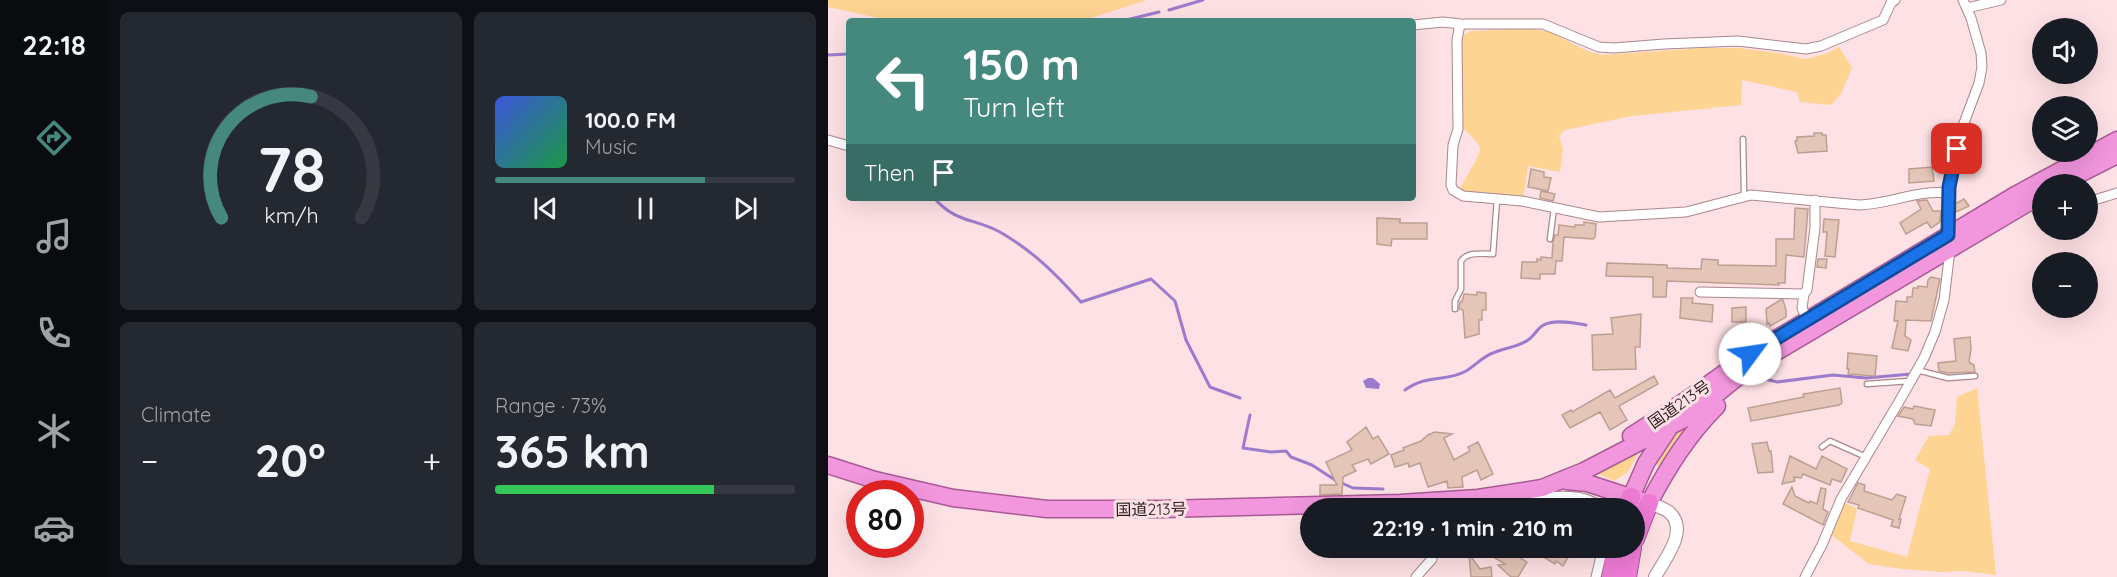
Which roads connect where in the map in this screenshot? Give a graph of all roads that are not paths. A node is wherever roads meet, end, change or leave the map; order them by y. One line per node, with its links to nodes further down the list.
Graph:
1 (1895, 0): 4 (street)
2 (2001, 0): 3 (street)
3 (1965, 4): 12 (street)
4 (1460, 24): 5 (street); 15 (street)
5 (1416, 25)
6 (1743, 139): 14 (lane)
7 (828, 140): 9 (street)
8 (2117, 140): 21 (highway, 国道213号)
9 (846, 145)
10 (2117, 155): 11 (highway)
11 (2080, 174)
12 (1948, 193): 17 (street); 21 (street)
13 (2117, 193): 16 (street)
14 (1746, 196): 17 (street); 19 (street)
15 (1497, 199): 19 (street); 24 (lane)
16 (2098, 199)
17 (1815, 200): 23 (street)
18 (2032, 200): 21 (highway, 国道213号)
19 (1554, 208): 20 (lane)
20 (1550, 239)
21 (1949, 243): 25 (highway, 国道213号); 26 (highway, 国道213号); 27 (street)
22 (1700, 292): 23 (street)
23 (1804, 294): 25 (street)
24 (1455, 309)
25 (1807, 320): 29 (highway, 国道213号)
26 (1801, 338): 32 (highway, 国道213号); 46 (highway)
27 (1917, 370): 28 (lane); 30 (street)
28 (1975, 376)
29 (1714, 380): 32 (highway); 38 (highway, 国道213号)
30 (1911, 381): 31 (lane); 34 (street)
31 (1867, 384)
32 (1669, 428): 36 (highway, 国道213号); 44 (highway)
33 (1822, 447): 34 (lane)
34 (1866, 457): 58 (street)
35 (828, 465): 47 (highway, 国道213号)
36 (1584, 471): 37 (highway, 国道213号); 38 (highway); 43 (highway)
37 (1562, 481): 39 (highway, 国道213号); 42 (highway)
38 (1533, 482): 39 (highway, 国道213号)
39 (1478, 498)
40 (1555, 498): 41 (street)
41 (1580, 498)
42 (1617, 498)
43 (1622, 498)
44 (1631, 498)
45 (1645, 503): 46 (highway)
46 (1649, 503): 48 (highway); 57 (street)
47 (1300, 507)
48 (1645, 513)
49 (1432, 558): 53 (street)
50 (1601, 558): 54 (street)
51 (1614, 558): 55 (highway)
52 (1630, 558): 56 (highway)
53 (1416, 577)
54 (1596, 577)
55 (1611, 577)
56 (1627, 577)
57 (1655, 577)
58 (1805, 577)

